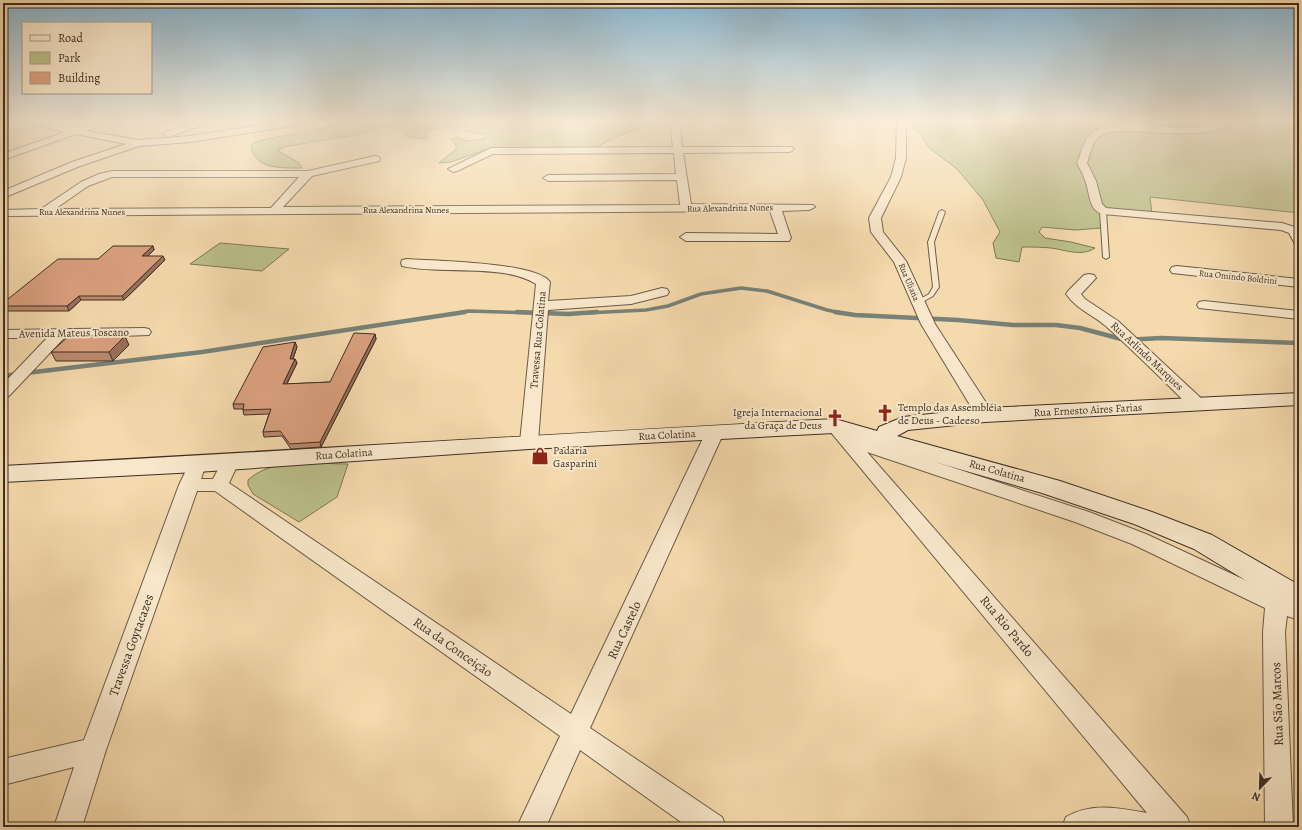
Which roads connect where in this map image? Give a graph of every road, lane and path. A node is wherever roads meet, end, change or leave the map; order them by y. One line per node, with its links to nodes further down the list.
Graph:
1 (92, 159): 11 (street)
2 (474, 159): 7 (street)
3 (679, 159): 9 (street)
4 (901, 159): 30 (street, Rua Uliana)
5 (1084, 159): 15 (street)
6 (375, 160): 8 (street)
7 (453, 169)
8 (308, 174): 16 (street); 19 (street)
9 (680, 177): 10 (street); 14 (street)
10 (548, 178)
11 (3, 195)
12 (775, 207): 13 (street, Rua Alexandrina Nunes); 14 (street, Rua Alexandrina Nunes); 20 (street)
13 (809, 207)
14 (686, 208): 16 (street, Rua Alexandrina Nunes)
15 (1103, 211): 21 (street); 22 (lane)
16 (273, 212): 19 (street, Rua Alexandrina Nunes)
17 (942, 212): 30 (lane)
18 (3, 213): 19 (street, Rua Alexandrina Nunes)
19 (44, 213)
20 (686, 237)
21 (1299, 241)
22 (1106, 257)
23 (407, 263): 29 (street, Travessa Rua Colatina)
24 (1177, 270): 26 (street, Rua Omindo Boldrini)
25 (1089, 278): 37 (street, Rua Arlindo Marques)
26 (1299, 283)
27 (662, 292): 29 (street)
28 (1204, 305): 31 (street)
29 (541, 311): 42 (street, Travessa Rua Colatina)
30 (923, 314): 38 (street, Rua Uliana)
31 (1299, 315)
32 (144, 332): 34 (street, Avenida Mateus Toscano)
33 (3, 334): 34 (street, Avenida Mateus Toscano)
34 (58, 334): 35 (street)
35 (3, 393)
36 (1299, 399): 37 (main road, Rua Ernesto Aires Farias)
37 (1198, 405): 38 (main road, Rua Ernesto Aires Farias)
38 (985, 415): 41 (main road, Rua Ernesto Aires Farias)
39 (715, 432): 40 (main road, Rua Colatina); 42 (main road, Rua Colatina); 48 (street, Rua Castelo)
40 (842, 433): 41 (main road, Rua Colatina); 47 (street, Rua Colatina); 56 (street, Rua Rio Pardo)
41 (883, 439): 47 (main road, Rua Colatina)
42 (529, 442): 43 (main road, Rua Colatina)
43 (230, 462): 45 (main road, Rua Colatina); 46 (street)
44 (3, 474): 45 (main road, Rua Colatina)
45 (192, 474): 46 (street); 49 (street, Travessa Goytacazes)
46 (219, 485): 48 (street, Rua da Conceição)
47 (1292, 604): 57 (street, Rua São Marcos)
48 (576, 732): 52 (street, Rua Castelo); 53 (street, Rua da Conceição)
49 (93, 750): 50 (street); 51 (street, Travessa Goytacazes)
50 (3, 772)
51 (68, 827)
52 (531, 827)
53 (712, 827)
54 (1076, 827): 55 (street)
55 (1148, 827)
56 (1178, 827)
57 (1279, 827)

